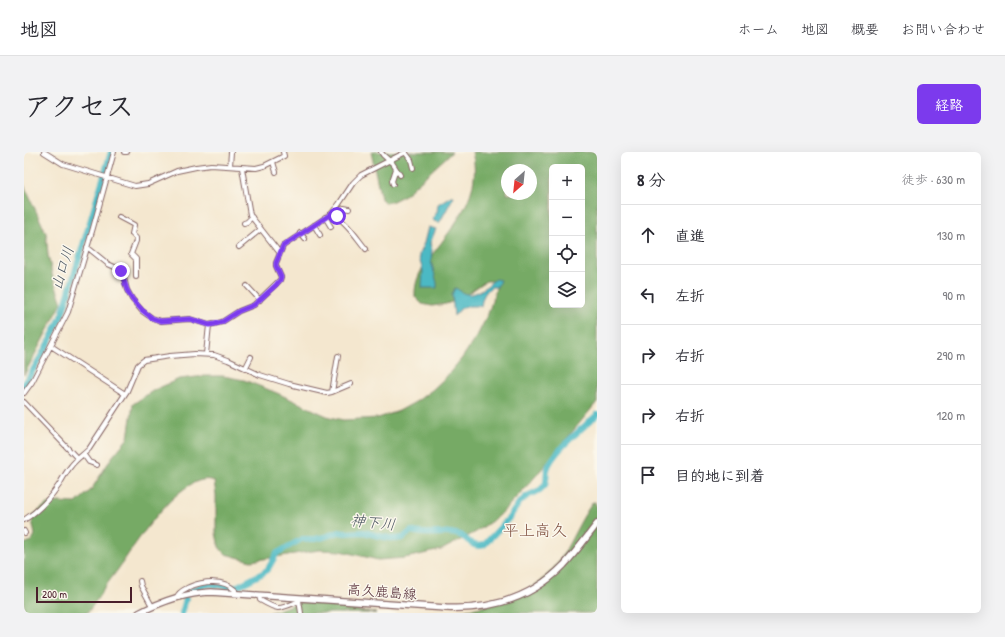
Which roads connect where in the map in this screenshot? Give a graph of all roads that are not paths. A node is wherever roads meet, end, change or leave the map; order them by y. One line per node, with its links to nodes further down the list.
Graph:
1 (44, 152): 15 (street)
2 (114, 152): 15 (street)
3 (231, 152): 9 (street)
4 (283, 152): 8 (street)
5 (382, 152): 7 (street)
6 (404, 153): 7 (street); 11 (street)
7 (390, 161): 12 (street); 18 (street)
8 (273, 162): 10 (street); 13 (street)
9 (230, 166): 10 (street); 15 (street)
10 (242, 168): 20 (street)
11 (413, 168)
12 (396, 169): 14 (street); 16 (street)
13 (276, 172)
14 (400, 175)
15 (104, 177): 29 (street)
16 (393, 184)
17 (349, 209): 18 (street)
18 (332, 214): 21 (street); 31 (street)
19 (119, 217): 33 (street)
20 (252, 217): 22 (street); 25 (street)
21 (325, 217): 23 (street); 24 (street)
22 (244, 223)
23 (314, 224): 26 (street); 27 (street)
24 (332, 228)
25 (261, 229): 30 (street); 32 (street)
26 (300, 233): 28 (street); 32 (street)
27 (320, 235)
28 (305, 239)
29 (87, 247): 36 (street); 37 (street)
30 (239, 247)
31 (366, 249)
32 (279, 252): 35 (street)
33 (136, 277)
34 (247, 286): 35 (street)
35 (260, 300): 36 (street)
36 (209, 325): 38 (street)
37 (51, 346): 44 (street); 45 (street)
38 (206, 354): 41 (street); 45 (street)
39 (338, 356): 43 (street)
40 (251, 357): 41 (street)
41 (246, 368): 43 (street)
42 (351, 384): 43 (street)
43 (332, 392)
44 (24, 393)
45 (125, 394): 47 (street)
46 (24, 402): 48 (street)
47 (84, 455): 48 (street); 49 (street)
48 (77, 458): 50 (street)
49 (97, 465)
50 (24, 520)
51 (597, 524): 56 (main road, 高久鹿島線)
52 (140, 581): 57 (street)
53 (233, 589): 54 (main road, 高久鹿島線); 54 (street); 55 (main road, 高久鹿島線)
54 (180, 596): 57 (main road, 高久鹿島線)
55 (259, 596): 56 (main road, 高久鹿島線); 56 (street)
56 (299, 600): 59 (street)
57 (149, 609): 58 (main road, 高久鹿島線)
58 (139, 613)
59 (301, 613)

